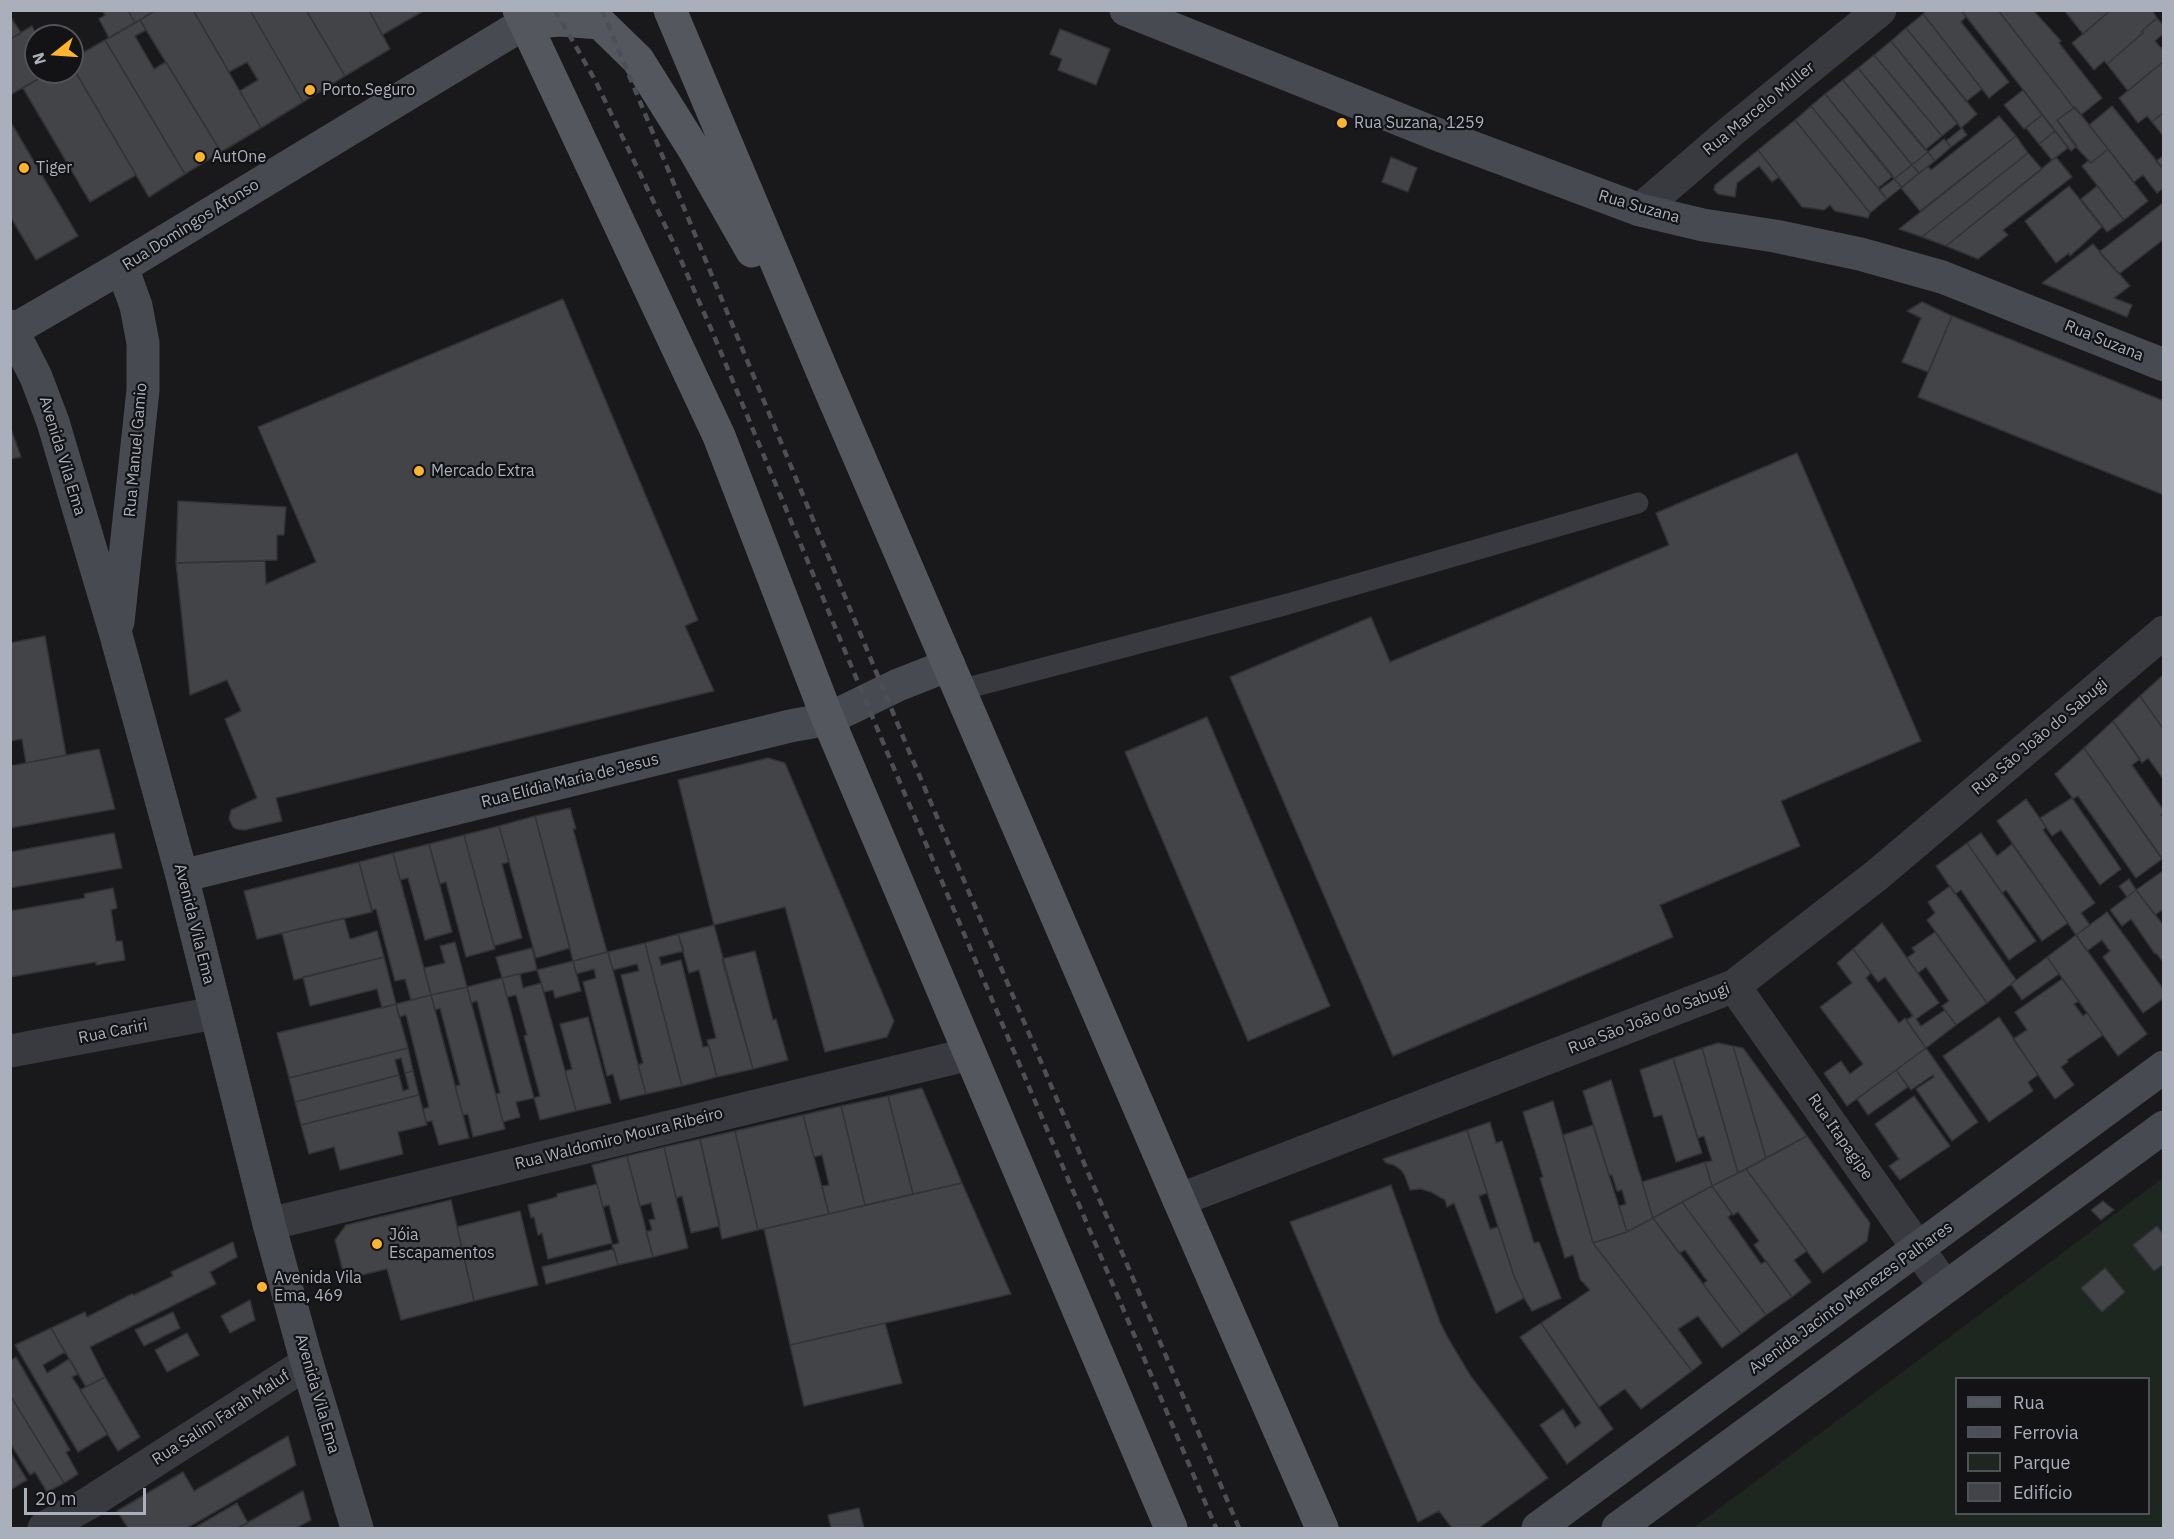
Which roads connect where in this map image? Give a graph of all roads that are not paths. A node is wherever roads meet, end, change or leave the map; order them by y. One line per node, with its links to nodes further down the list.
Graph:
1 (670, 10): 9 (main road)
2 (1126, 10): 5 (main road, Rua Suzana)
3 (1880, 10): 5 (street, Rua Marcelo Müller)
4 (522, 16): 6 (main road, Rua Domingos Afonso); 9 (main road); 14 (main road)
5 (1640, 210): 8 (main road, Rua Suzana)
6 (122, 267): 7 (main road, Rua Domingos Afonso); 12 (main road, Rua Manuel Gamio)
7 (11, 330): 12 (main road, Avenida Vila Ema)
8 (2163, 365)
9 (826, 380): 13 (main road)
10 (1638, 503): 13 (lane)
11 (2163, 632): 16 (street, Rua São João do Sabugi)
12 (116, 635): 15 (main road, Avenida Vila Ema)
13 (955, 678): 14 (main road, Rua Elídia Maria de Jesus); 22 (main road)
14 (828, 719): 15 (main road, Rua Elídia Maria de Jesus); 19 (main road)
15 (182, 876): 17 (main road, Avenida Vila Ema)
16 (1734, 986): 22 (street, Rua São João do Sabugi); 24 (street, Rua Itapagipe)
17 (215, 1013): 18 (street, Rua Cariri); 23 (main road, Avenida Vila Ema)
18 (10, 1051)
19 (970, 1054): 23 (street, Rua Waldomiro Moura Ribeiro); 29 (main road)
20 (2163, 1067): 24 (main road, Avenida Jacinto Menezes Palhares)
21 (2163, 1127): 25 (main road)
22 (1179, 1200): 30 (main road)
23 (269, 1224): 26 (main road, Avenida Vila Ema)
24 (1918, 1248): 25 (street, Rua Itapagipe); 31 (main road, Avenida Jacinto Menezes Palhares)
25 (1945, 1287): 32 (main road)
26 (307, 1363): 27 (street, Rua Salim Farah Maluf); 28 (main road, Avenida Vila Ema)
27 (44, 1528)
28 (357, 1528)
29 (1171, 1528)
30 (1322, 1528)
31 (1538, 1528)
32 (1618, 1528)

